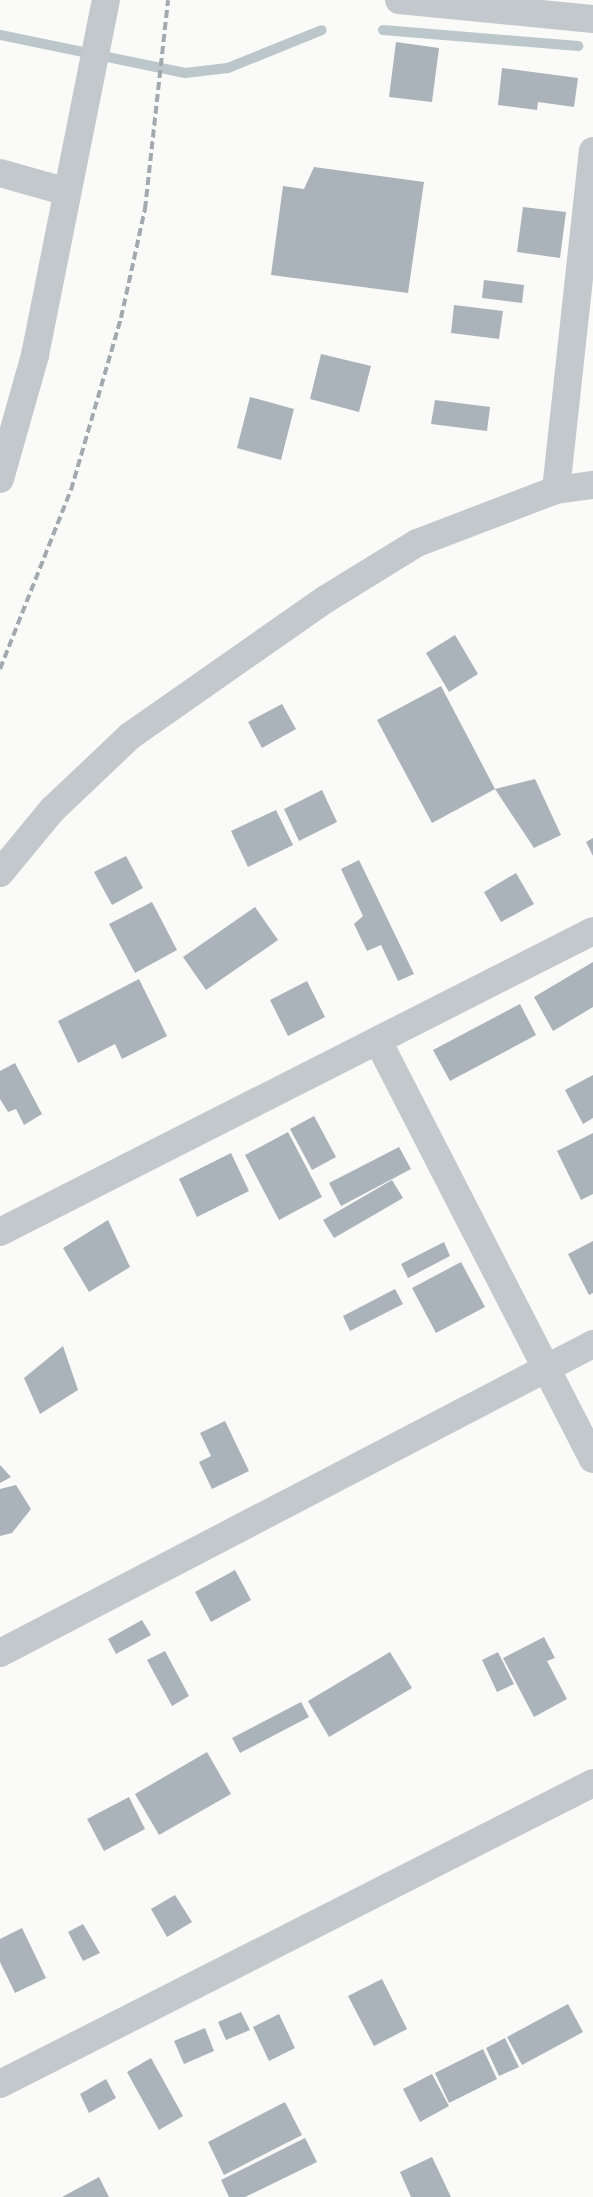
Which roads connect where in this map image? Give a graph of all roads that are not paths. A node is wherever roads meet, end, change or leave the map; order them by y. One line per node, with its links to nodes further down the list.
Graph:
1 (106, 0): 6 (street)
2 (399, 0): 3 (street)
3 (593, 19)
4 (593, 151): 9 (street)
5 (0, 173): 6 (street)
6 (67, 192): 7 (street)
7 (0, 479)
8 (593, 485): 9 (street)
9 (556, 490): 10 (street)
10 (0, 873)
11 (593, 931): 12 (street)
12 (378, 1041): 13 (street); 15 (street)
13 (0, 1232)
14 (593, 1344): 15 (street)
15 (545, 1369): 16 (street); 17 (street)
16 (593, 1459)
17 (0, 1653)
18 (593, 1783): 19 (street)
19 (0, 2084)

